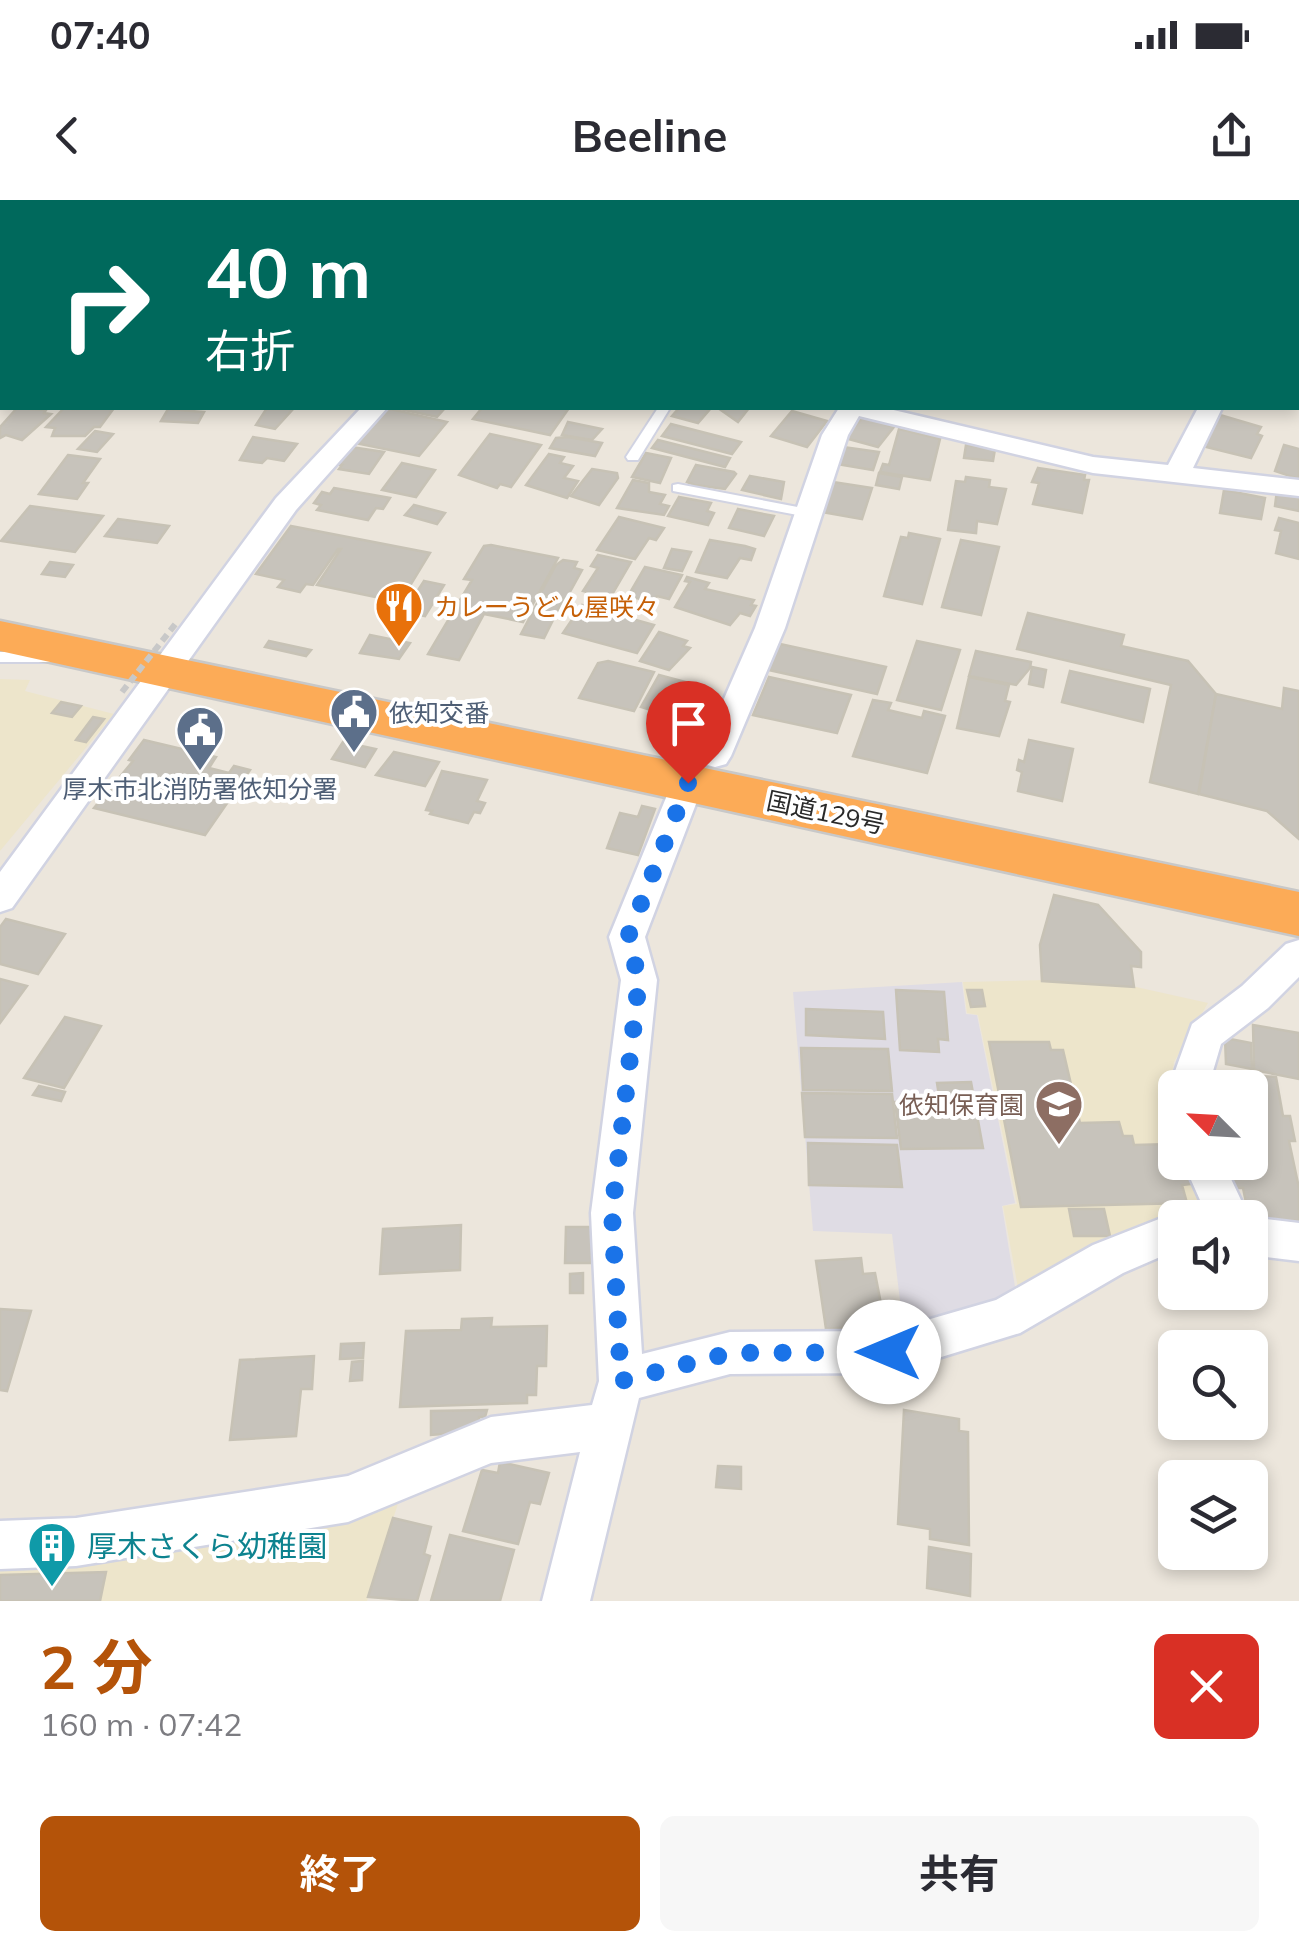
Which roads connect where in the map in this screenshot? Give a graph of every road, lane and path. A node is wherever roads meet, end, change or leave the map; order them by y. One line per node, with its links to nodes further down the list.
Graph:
1 (372, 410): 14 (street)
2 (663, 410): 7 (lane)
3 (852, 410): 11 (street)
4 (872, 410): 6 (street)
5 (1209, 410): 8 (street)
6 (919, 415): 8 (street)
7 (618, 443)
8 (1178, 474): 10 (street)
9 (678, 488): 11 (lane)
10 (1299, 488)
11 (808, 512): 17 (street)
12 (0, 609): 14 (highway, 国道129号)
13 (0, 636): 16 (highway, 国道129号)
14 (178, 646): 16 (highway, 国道129号); 16 (path, bridge); 17 (highway, 国道129号); 19 (street)
15 (0, 657): 16 (lane)
16 (106, 673)
17 (701, 769): 18 (highway, 国道129号); 20 (highway, 国道129号); 26 (street)
18 (1299, 880)
19 (0, 898)
20 (1299, 914)
21 (1299, 954): 22 (street)
22 (1194, 1070)
23 (1158, 1238): 26 (street)
24 (1268, 1238): 25 (street)
25 (1299, 1242)
26 (621, 1381): 27 (street)
27 (610, 1426): 28 (street); 29 (street)
28 (0, 1546)
29 (566, 1601)

